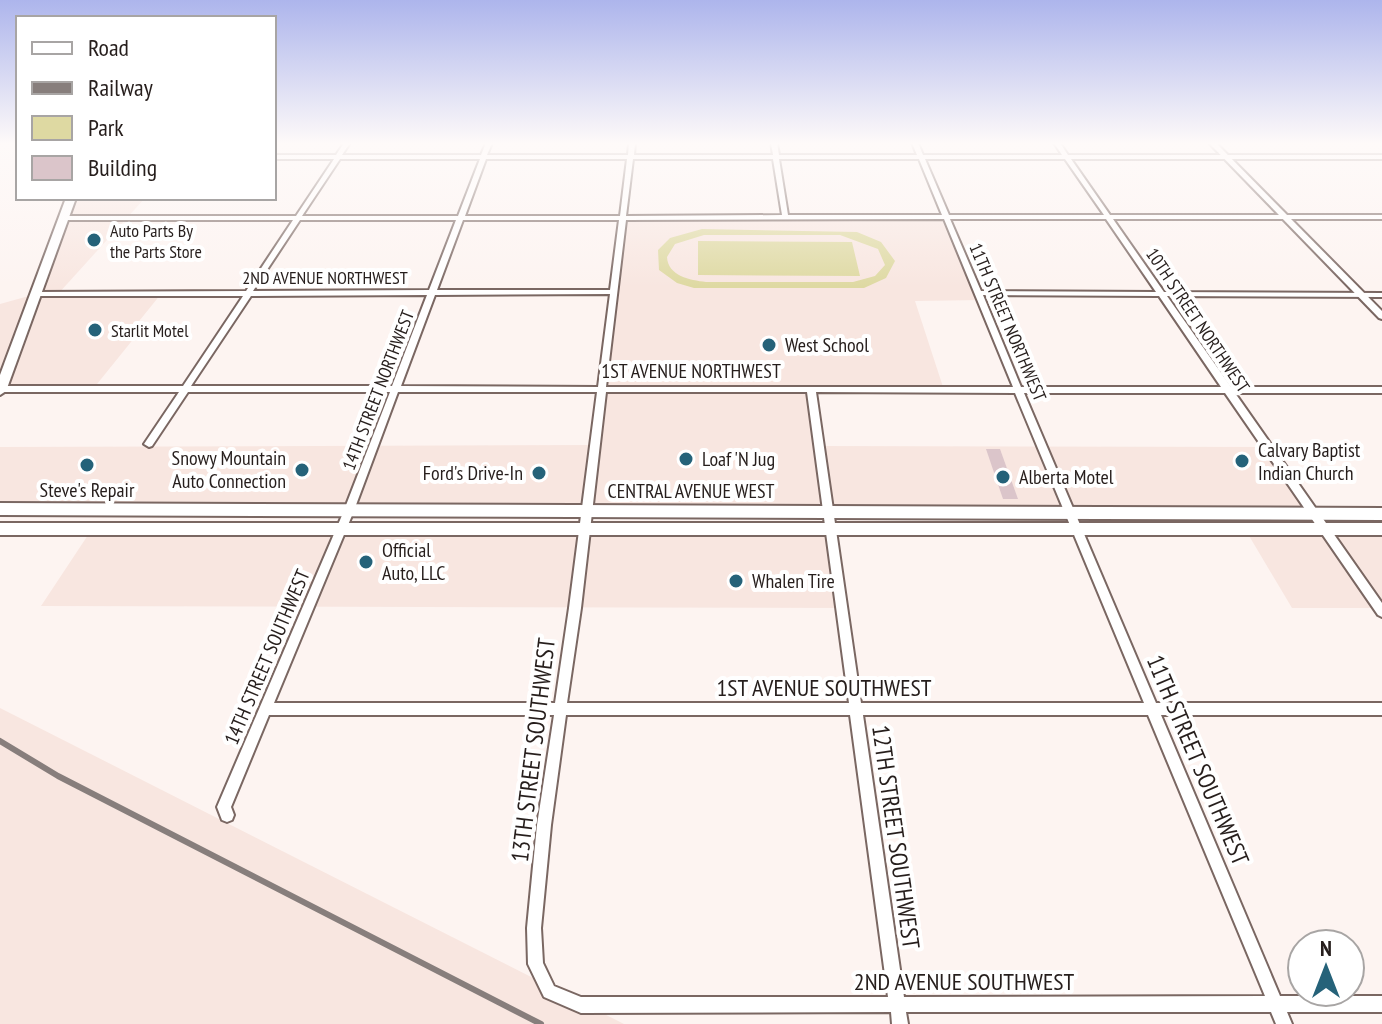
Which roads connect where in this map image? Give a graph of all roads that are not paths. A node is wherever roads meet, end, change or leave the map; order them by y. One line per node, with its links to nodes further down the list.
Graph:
1 (315, 191): 13 (street)
2 (470, 191): 9 (street, 14TH STREET NORTHWEST)
3 (626, 191): 10 (street, 13TH STREET SOUTHWEST)
4 (781, 191): 11 (street)
5 (935, 191): 12 (street, 11TH STREET NORTHWEST)
6 (1090, 191): 14 (street, 10TH STREET NORTHWEST)
7 (1259, 191): 15 (street)
8 (70, 200): 17 (main road)
9 (460, 216): 10 (street); 13 (street); 20 (street, 14TH STREET NORTHWEST)
10 (623, 216): 11 (street); 18 (street, 13TH STREET SOUTHWEST)
11 (785, 216): 12 (street)
12 (945, 216): 14 (street); 21 (street, 11TH STREET NORTHWEST)
13 (298, 217): 17 (street); 19 (street)
14 (1108, 217): 15 (street); 23 (street, 10TH STREET NORTHWEST)
15 (1285, 217): 16 (street); 24 (street)
16 (1382, 217)
17 (65, 218): 22 (main road)
18 (614, 292): 20 (street, 2ND AVENUE NORTHWEST); 29 (street, 13TH STREET SOUTHWEST)
19 (249, 293): 20 (street, 2ND AVENUE NORTHWEST); 22 (street, 2ND AVENUE NORTHWEST); 27 (street)
20 (432, 293): 28 (street, 14TH STREET NORTHWEST)
21 (978, 293): 23 (street); 32 (street, 11TH STREET NORTHWEST)
22 (36, 294): 30 (main road)
23 (1162, 294): 24 (street); 33 (street, 10TH STREET NORTHWEST)
24 (1361, 295): 25 (street); 26 (street)
25 (1382, 295)
26 (1382, 316)
27 (185, 389): 28 (street, 1ST AVENUE NORTHWEST); 30 (street, 1ST AVENUE NORTHWEST); 35 (street)
28 (396, 389): 29 (street, 1ST AVENUE NORTHWEST); 37 (street, 14TH STREET NORTHWEST)
29 (603, 389): 31 (street, 1ST AVENUE NORTHWEST); 40 (street, 13TH STREET SOUTHWEST)
30 (0, 390)
31 (811, 390): 32 (street, 1ST AVENUE NORTHWEST); 43 (street, 12TH STREET SOUTHWEST)
32 (1020, 390): 33 (street, 1ST AVENUE NORTHWEST); 41 (street, 11TH STREET NORTHWEST)
33 (1227, 390): 34 (street, 1ST AVENUE NORTHWEST); 38 (street, 10TH STREET NORTHWEST)
34 (1382, 390)
35 (149, 444)
36 (0, 509): 37 (highway, CENTRAL AVENUE WEST)
37 (348, 513): 40 (highway, CENTRAL AVENUE WEST); 48 (street, 14TH STREET SOUTHWEST)
38 (1314, 514): 39 (highway, CENTRAL AVENUE WEST); 41 (highway, CENTRAL AVENUE WEST); 46 (street, 10TH STREET NORTHWEST)
39 (1382, 514)
40 (585, 521): 43 (highway, CENTRAL AVENUE WEST); 48 (highway, CENTRAL AVENUE WEST); 51 (street, 13TH STREET SOUTHWEST)
41 (1074, 521): 43 (highway, CENTRAL AVENUE WEST); 46 (highway, CENTRAL AVENUE WEST); 53 (street, 11TH STREET SOUTHWEST)
42 (0, 522): 45 (highway)
43 (831, 522): 52 (street, 12TH STREET SOUTHWEST)
44 (0, 529): 45 (highway, CENTRAL AVENUE WEST)
45 (92, 529): 48 (highway, CENTRAL AVENUE WEST)
46 (1325, 529): 47 (highway, CENTRAL AVENUE WEST); 49 (street, 10TH STREET NORTHWEST)
47 (1382, 529)
48 (340, 530): 50 (street, 14TH STREET SOUTHWEST)
49 (1382, 612)
50 (265, 709): 51 (street, 1ST AVENUE SOUTHWEST); 55 (street, 14TH STREET SOUTHWEST)
51 (558, 709): 52 (street, 1ST AVENUE SOUTHWEST); 56 (street, 13TH STREET SOUTHWEST)
52 (856, 709): 53 (street, 1ST AVENUE SOUTHWEST); 59 (street, 12TH STREET SOUTHWEST)
53 (1153, 709): 54 (street, 1ST AVENUE SOUTHWEST); 57 (street, 11TH STREET SOUTHWEST)
54 (1382, 709)
55 (227, 815)
56 (549, 992): 59 (street, 2ND AVENUE SOUTHWEST)
57 (1276, 1004): 58 (street, 2ND AVENUE SOUTHWEST); 59 (street, 2ND AVENUE SOUTHWEST); 61 (street, 11TH STREET SOUTHWEST)
58 (1382, 1004)
59 (897, 1005): 60 (street, 12TH STREET SOUTHWEST)
60 (900, 1024)
61 (1284, 1024)

